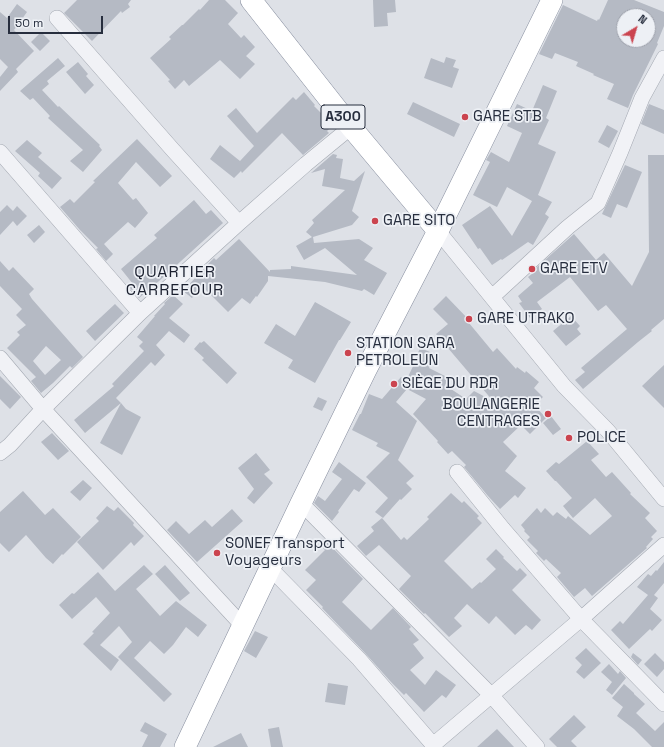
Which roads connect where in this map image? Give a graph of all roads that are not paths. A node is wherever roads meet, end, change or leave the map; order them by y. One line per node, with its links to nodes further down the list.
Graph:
1 (251, 0): 5 (highway, A300)
2 (552, 0): 8 (highway)
3 (57, 18): 7 (street)
4 (664, 58): 9 (street)
5 (351, 127): 7 (street); 8 (highway, A300)
6 (0, 152): 10 (street)
7 (239, 222): 10 (street)
8 (438, 231): 9 (street); 16 (highway)
9 (492, 297): 15 (street)
10 (140, 313): 12 (street)
11 (0, 358): 12 (street)
12 (43, 409): 13 (street); 20 (street)
13 (0, 453)
14 (457, 472): 19 (street)
15 (664, 499)
16 (300, 503): 18 (highway); 21 (street)
17 (664, 545): 19 (street)
18 (270, 568): 20 (highway); 23 (street)
19 (581, 619): 21 (street); 22 (street)
20 (242, 625): 24 (highway)
21 (491, 695): 23 (street); 25 (street)
22 (664, 704)
23 (434, 746)
24 (185, 747)
25 (537, 747)

